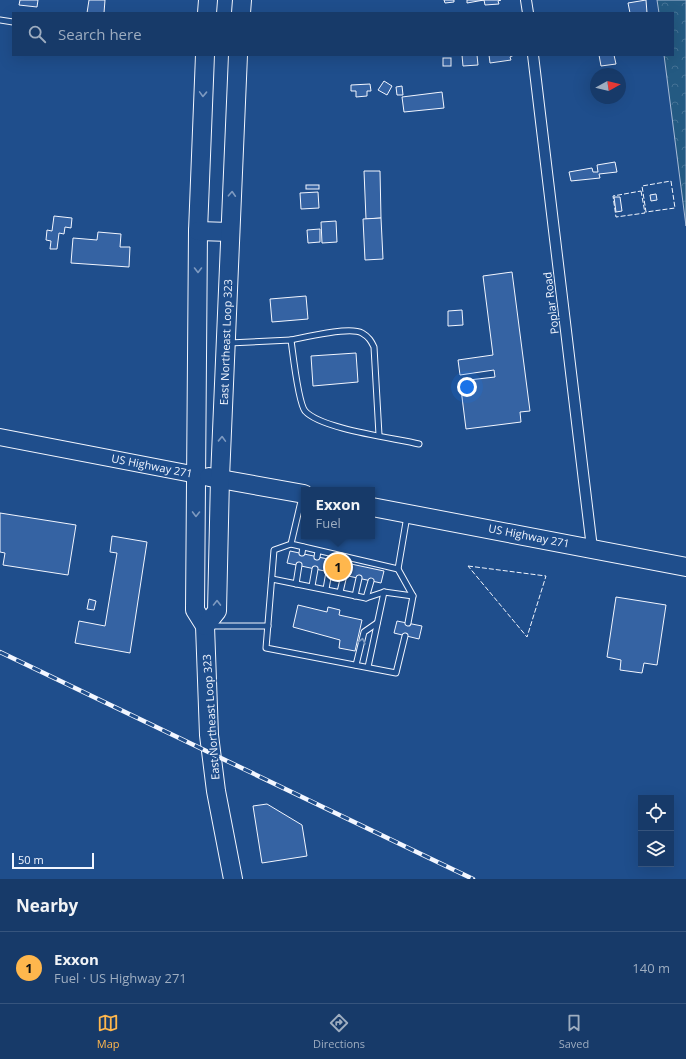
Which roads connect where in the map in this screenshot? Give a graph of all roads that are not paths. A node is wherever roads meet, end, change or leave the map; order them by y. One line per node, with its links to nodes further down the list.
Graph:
1 (208, 0): 4 (highway)
2 (242, 0): 5 (highway)
3 (526, 0): 6 (street)
4 (207, 12)
5 (241, 12)
6 (528, 12)
7 (0, 20): 8 (lane)
8 (12, 22)
9 (205, 56): 12 (highway, East Northeast Loop 323, one-way to 12)
10 (238, 56): 13 (highway, East Northeast Loop 323, one-way to 10)
11 (533, 56): 27 (street, Poplar Road)
12 (198, 231): 13 (highway); 19 (highway, East Northeast Loop 323, one-way to 19)
13 (230, 232): 15 (highway, East Northeast Loop 323)
14 (291, 340): 15 (lane); 16 (lane); 16 (lane)
15 (226, 343): 20 (highway, East Northeast Loop 323, one-way to 15)
16 (379, 435): 18 (lane)
17 (0, 437): 19 (main road, US Highway 271)
18 (419, 444)
19 (197, 475): 20 (highway, US Highway 271); 50 (highway, East Northeast Loop 323, one-way to 50)
20 (220, 478): 21 (highway, US Highway 271); 50 (highway, East Northeast Loop 323, one-way to 20)
21 (301, 494)
22 (301, 502): 25 (lane)
23 (375, 508): 24 (highway, US Highway 271)
24 (408, 513): 27 (highway, US Highway 271); 34 (lane)
25 (291, 544): 26 (lane); 38 (lane)
26 (303, 547): 28 (lane); 29 (lane)
27 (592, 548): 32 (highway, US Highway 271)
28 (318, 551): 30 (lane); 34 (lane)
29 (302, 553)
30 (318, 557)
31 (299, 565): 40 (lane)
32 (686, 567)
33 (315, 569): 41 (lane)
34 (398, 569): 46 (lane)
35 (329, 572): 42 (lane)
36 (344, 575): 43 (lane)
37 (359, 578): 45 (lane)
38 (272, 579): 40 (lane); 51 (lane)
39 (371, 581): 47 (lane)
40 (296, 584): 41 (lane)
41 (312, 586): 42 (lane)
42 (326, 589): 43 (lane)
43 (340, 592): 45 (lane)
44 (384, 592): 46 (lane); 47 (lane); 48 (lane)
45 (355, 596): 47 (lane)
46 (413, 596): 49 (lane)
47 (366, 598)
48 (377, 623): 53 (lane, one-way to 48); 54 (lane)
49 (408, 623)
50 (205, 626): 51 (lane); 55 (highway, East Northeast Loop 323)
51 (268, 626): 53 (lane)
52 (405, 636): 54 (lane)
53 (356, 665): 54 (lane)
54 (368, 667)
55 (233, 879)

